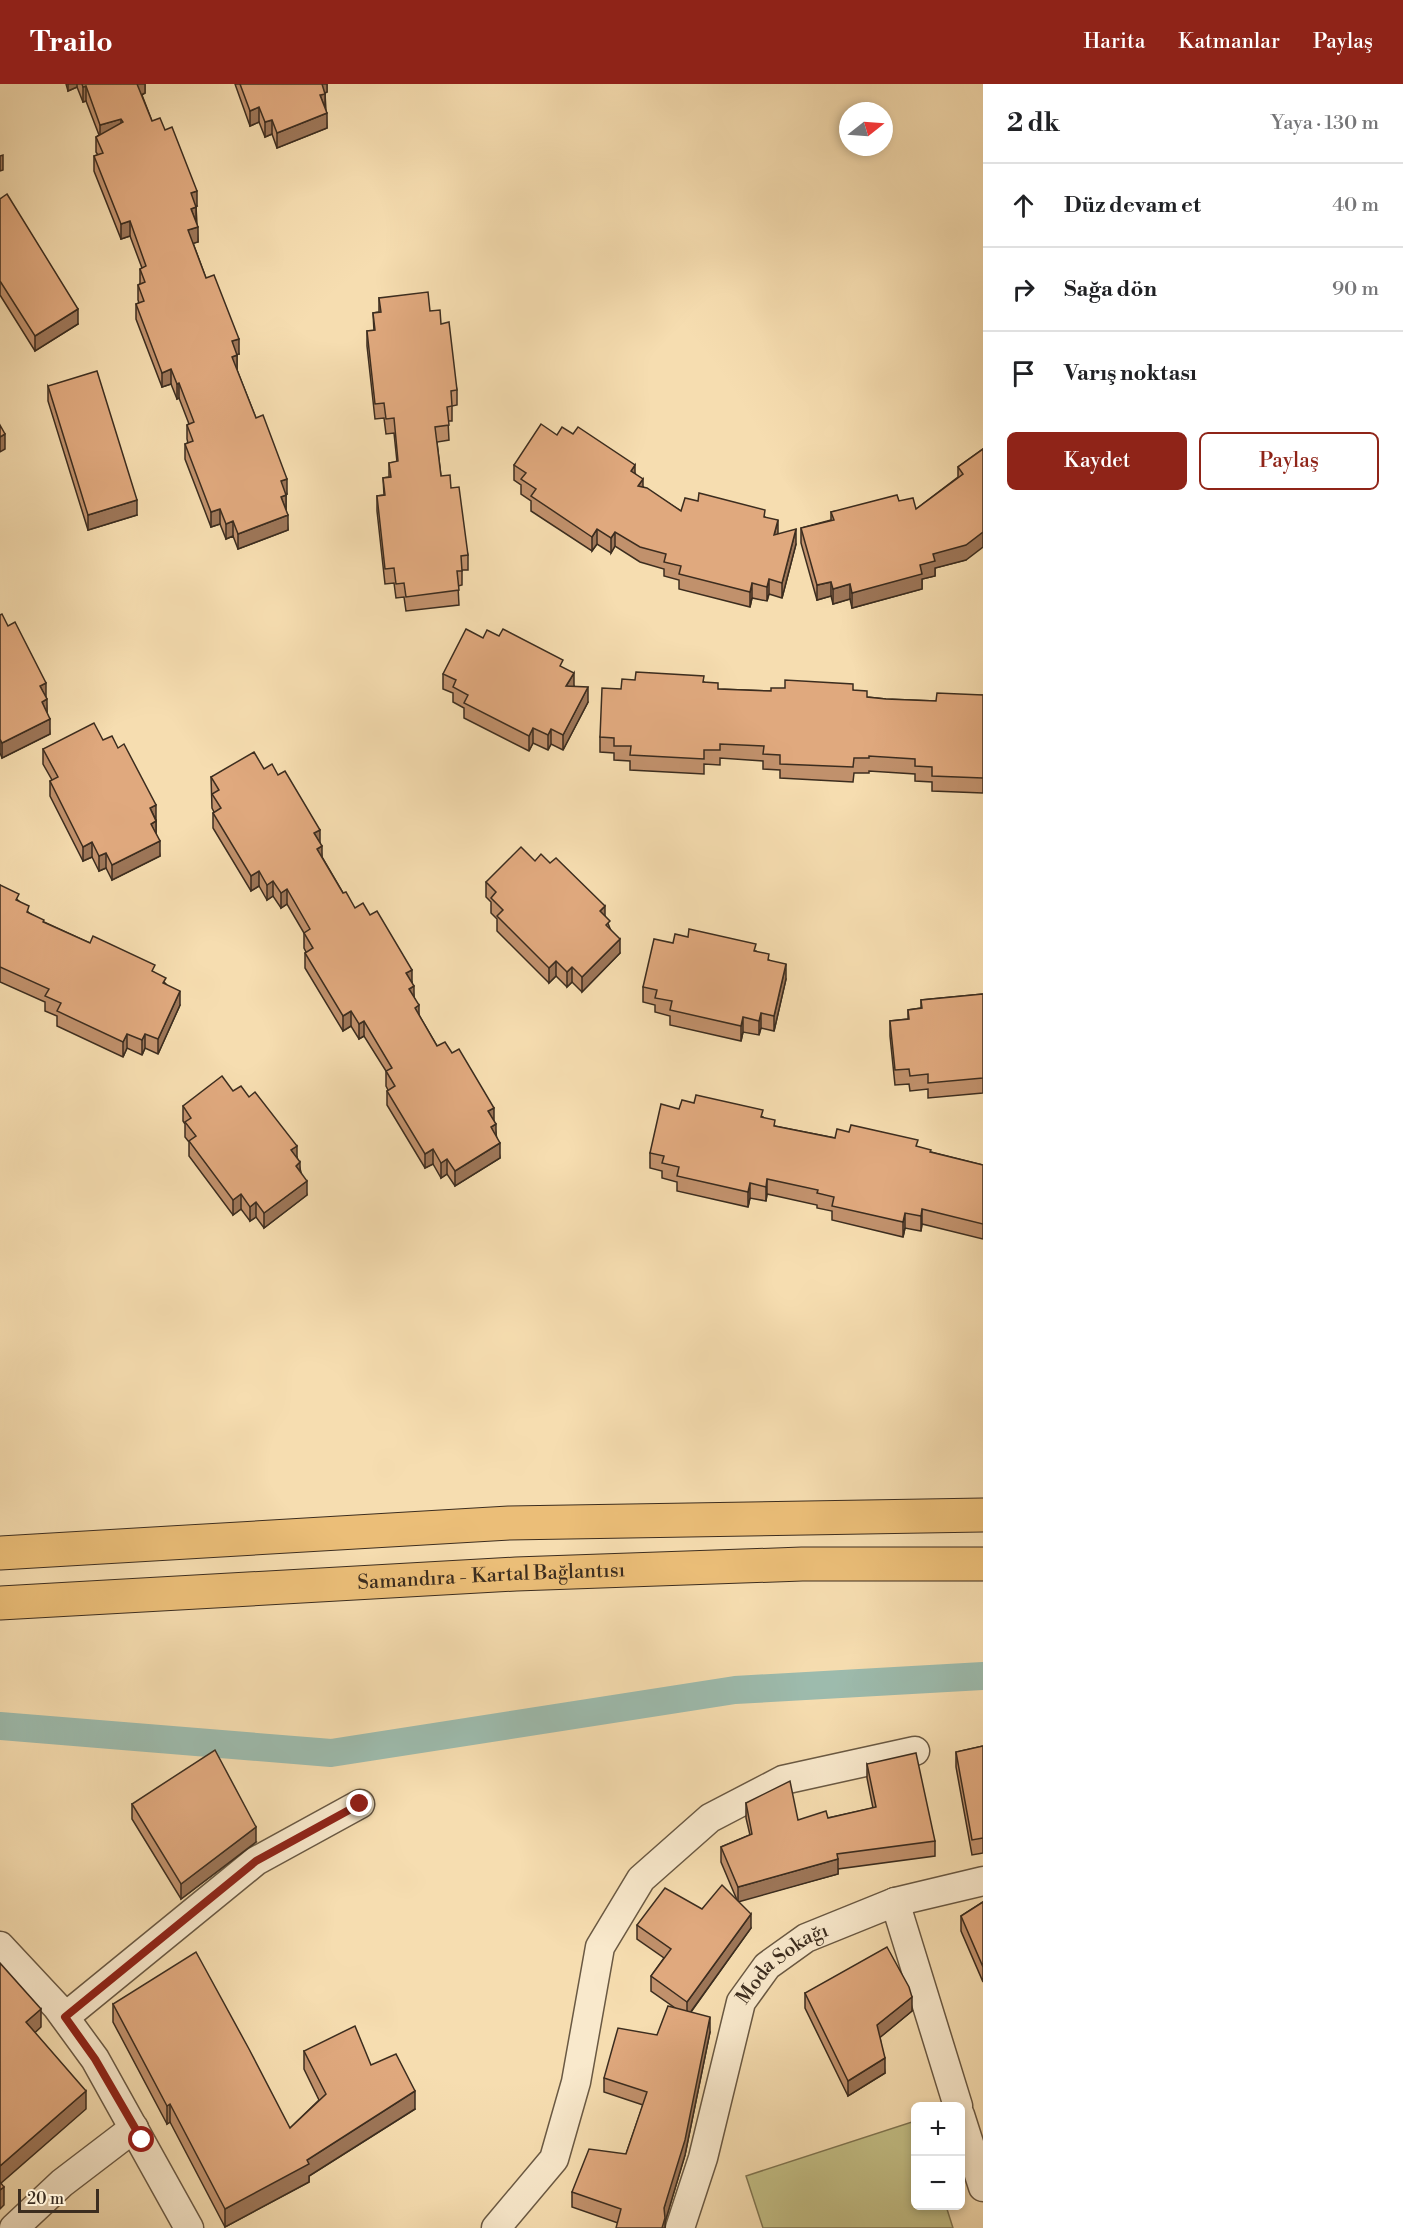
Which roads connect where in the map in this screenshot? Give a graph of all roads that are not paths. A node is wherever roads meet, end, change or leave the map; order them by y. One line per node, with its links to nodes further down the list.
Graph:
1 (983, 1515): 2 (highway)
2 (0, 1553)
3 (983, 1564): 4 (highway, Samandıra - Kartal Bağlantısı)
4 (0, 1603)
5 (915, 1751): 17 (street)
6 (360, 1804): 10 (street)
7 (983, 1881): 8 (street, Moda Sokağı)
8 (894, 1902): 11 (street); 18 (street, Moda Sokağı)
9 (0, 1946): 10 (street)
10 (65, 2017): 12 (street)
11 (957, 2102)
12 (134, 2128): 15 (street); 16 (street)
13 (965, 2131): 14 (street)
14 (983, 2187)
15 (14, 2228)
16 (189, 2228)
17 (496, 2228)
18 (680, 2228)

